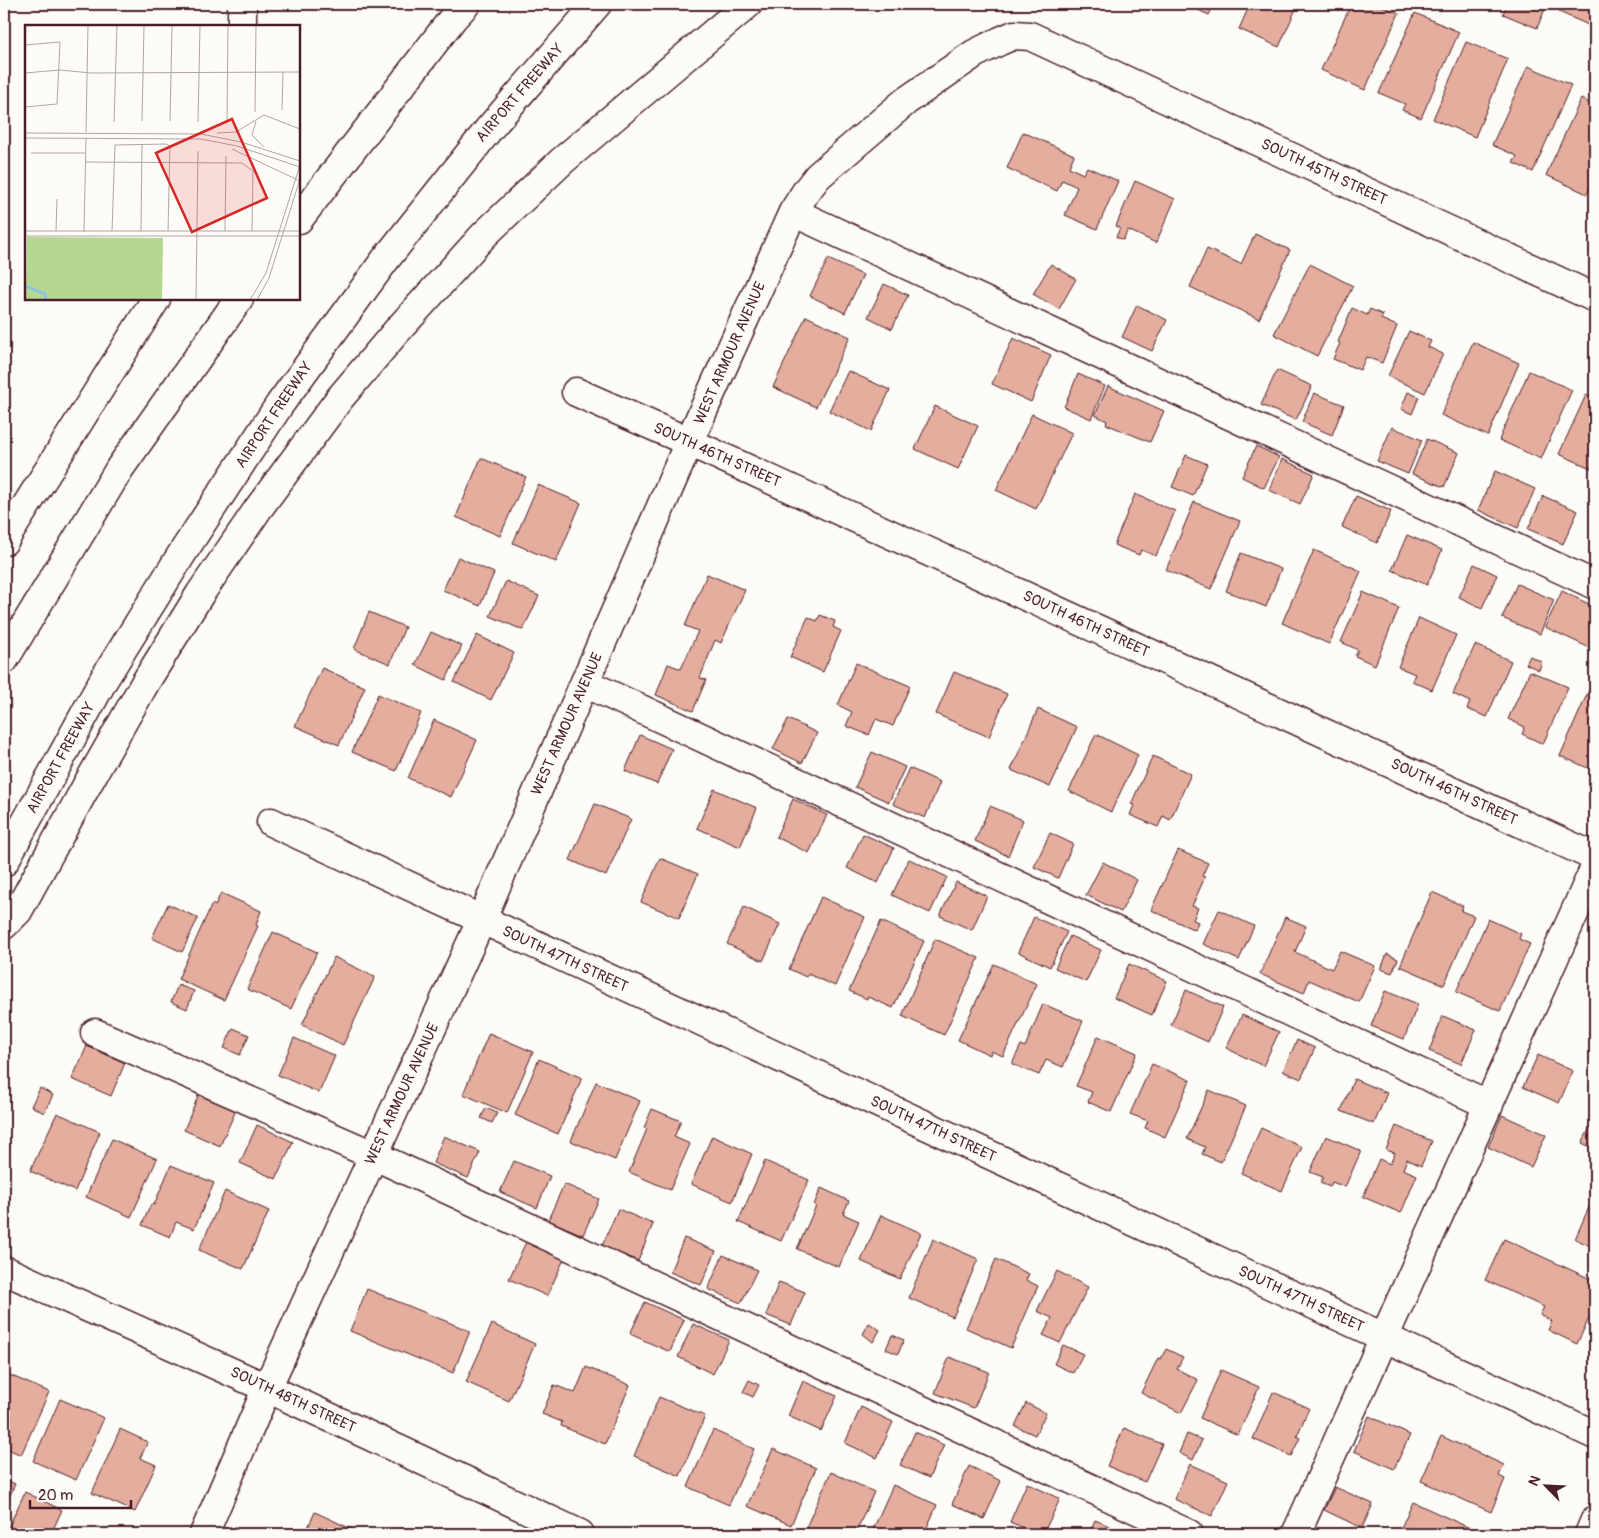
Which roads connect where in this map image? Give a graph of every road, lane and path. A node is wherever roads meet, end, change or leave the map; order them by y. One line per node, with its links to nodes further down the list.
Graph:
1 (242, 4): 5 (main road)
2 (466, 4): 8 (main road)
3 (598, 4): 20 (main road, AIRPORT FREEWAY)
4 (748, 4): 23 (main road)
5 (242, 25)
6 (1053, 46): 7 (main road, WEST ARMOUR AVENUE); 9 (main road, SOUTH 45TH STREET)
7 (793, 212): 13 (main road, WEST ARMOUR AVENUE); 15 (main road)
8 (300, 218)
9 (1595, 298)
10 (155, 300): 14 (main road)
11 (238, 300): 16 (main road)
12 (576, 392): 13 (main road, SOUTH 46TH STREET)
13 (690, 442): 17 (main road, WEST ARMOUR AVENUE); 19 (main road, SOUTH 46TH STREET)
14 (4, 541)
15 (1595, 585)
16 (4, 660)
17 (585, 683): 22 (main road, WEST ARMOUR AVENUE); 25 (main road)
18 (271, 822): 22 (main road, SOUTH 47TH STREET)
19 (1595, 857)
20 (4, 862)
21 (1595, 867): 25 (main road)
22 (482, 921): 26 (main road, WEST ARMOUR AVENUE); 28 (main road, SOUTH 47TH STREET)
23 (4, 925)
24 (95, 1033): 26 (main road)
25 (1488, 1105): 28 (main road)
26 (374, 1155): 29 (main road, WEST ARMOUR AVENUE); 34 (main road)
27 (4, 1270): 29 (main road, SOUTH 48TH STREET)
28 (1384, 1338): 30 (main road, SOUTH 47TH STREET); 35 (main road)
29 (267, 1388): 32 (main road, WEST ARMOUR AVENUE); 33 (main road, SOUTH 48TH STREET)
30 (1595, 1435)
31 (1595, 1520): 36 (main road)
32 (204, 1534)
33 (580, 1534)
34 (1189, 1534)
35 (1296, 1534)
36 (1589, 1534)

